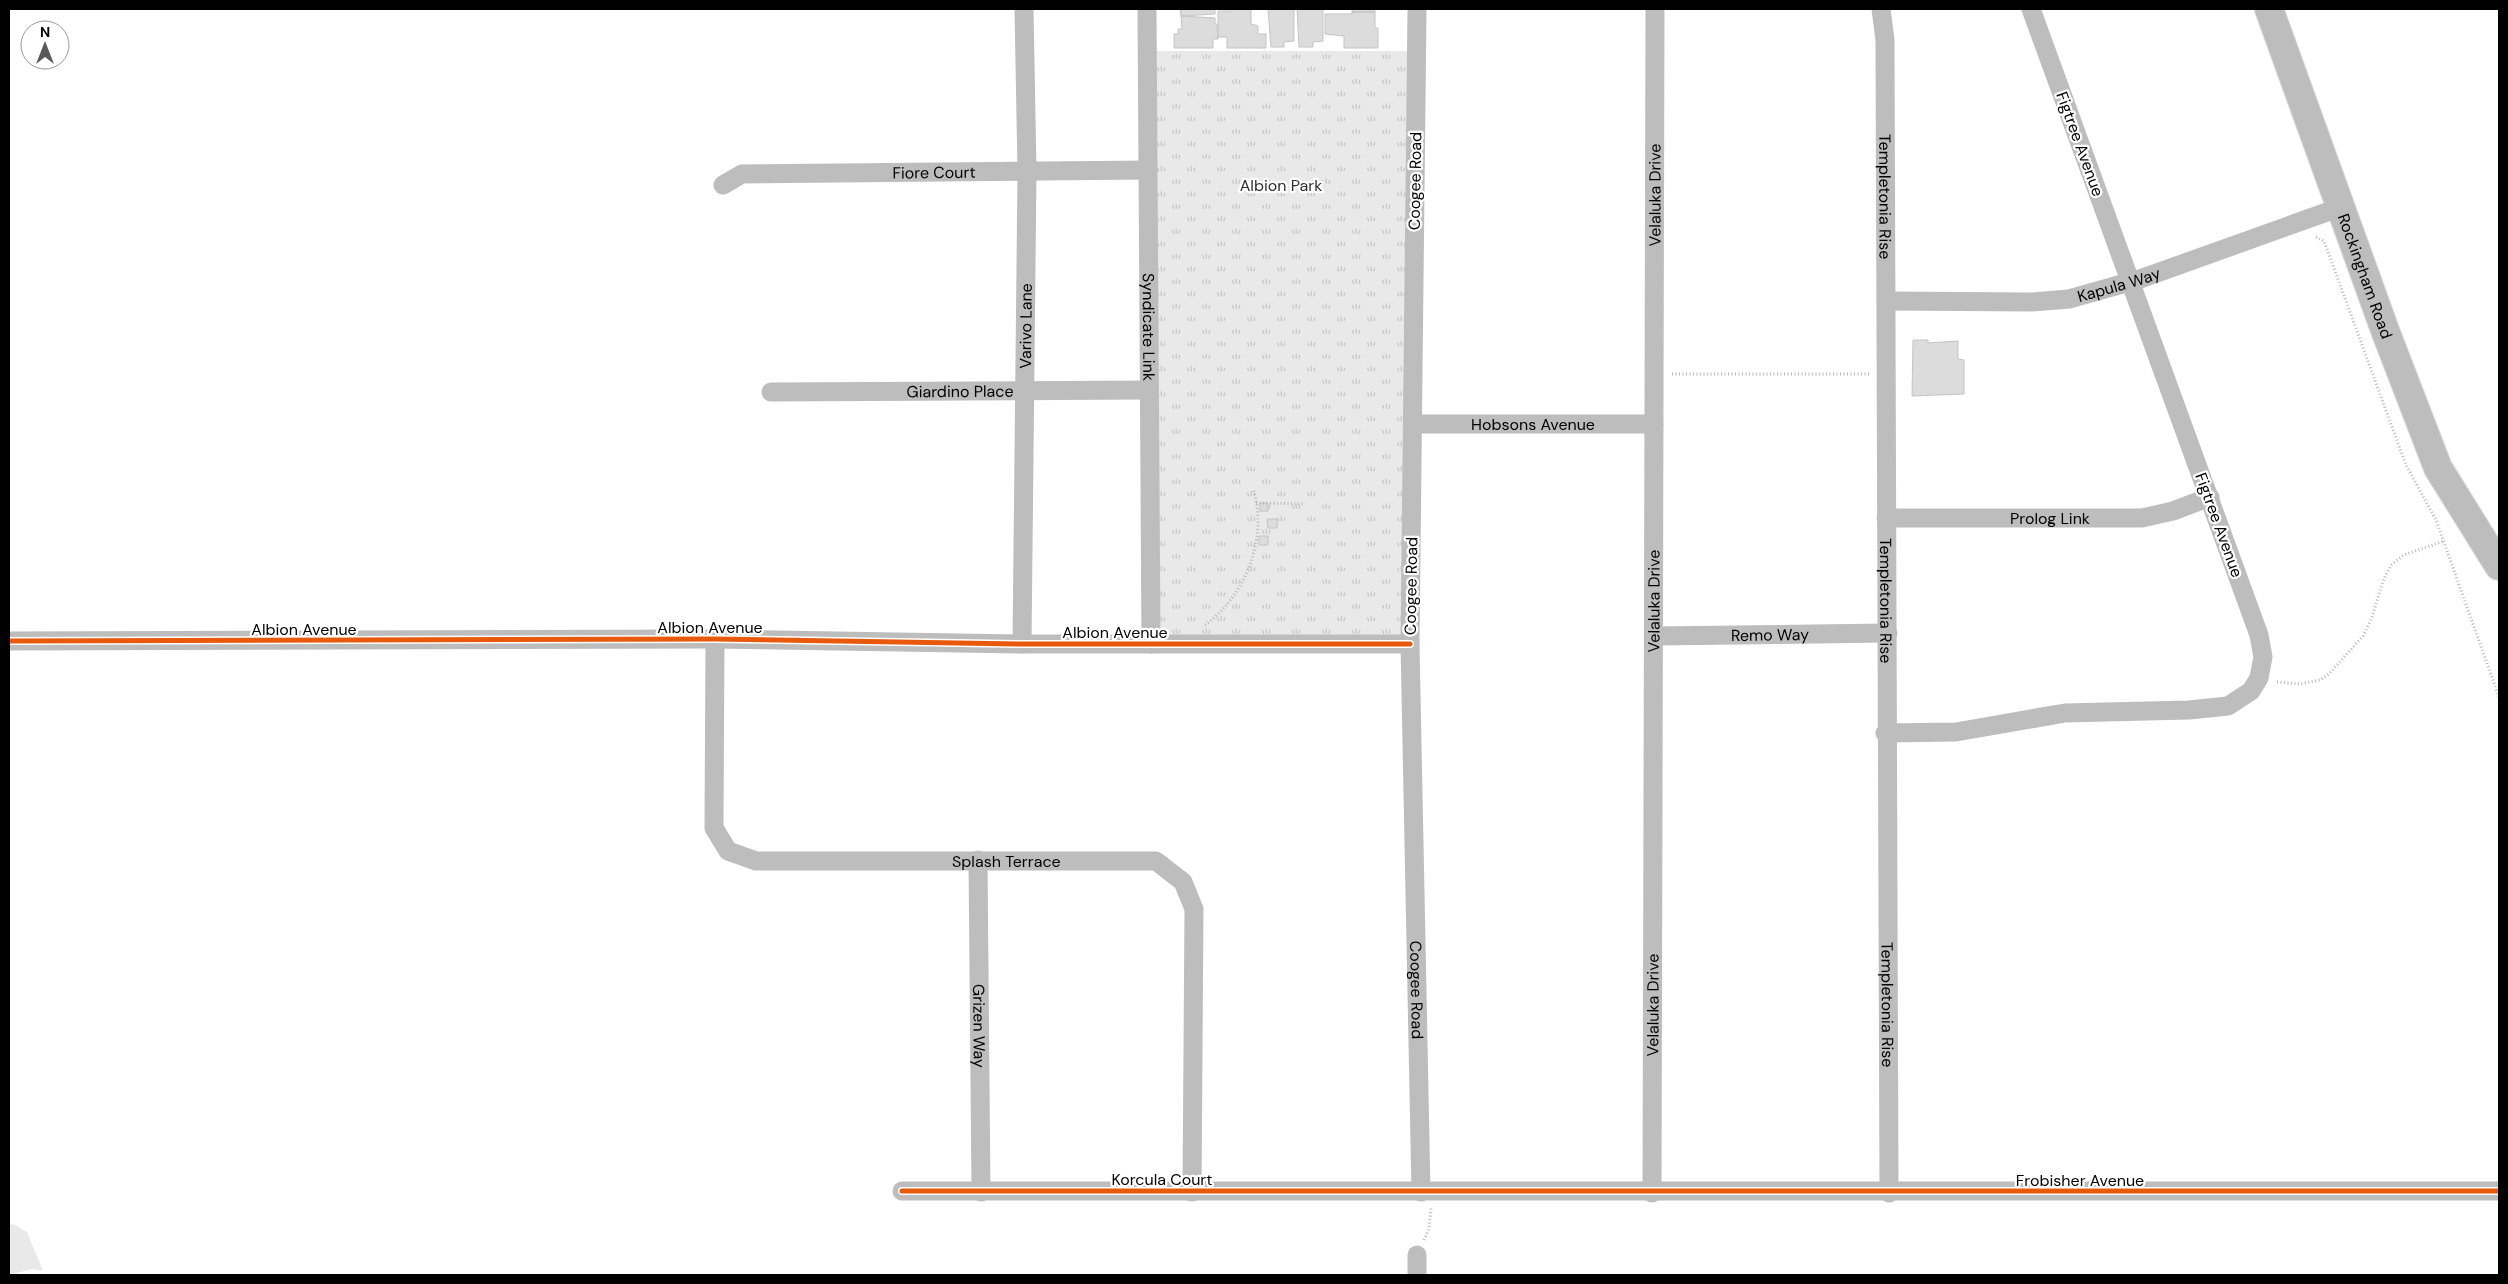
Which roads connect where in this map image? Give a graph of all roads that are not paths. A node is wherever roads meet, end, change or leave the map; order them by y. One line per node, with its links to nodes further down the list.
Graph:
1 (1024, 9): 9 (street, Varivo Lane)
2 (1147, 9): 8 (street, Syndicate Link)
3 (1417, 9): 17 (street, Coogee Road)
4 (1655, 9): 18 (street, Velaluka Drive)
5 (1881, 9): 13 (street, Templetonia Rise)
6 (2031, 9): 12 (street, Figtree Avenue)
7 (2269, 9): 11 (main road, Rockingham Road)
8 (1148, 170): 9 (street, Fiore Court); 14 (street, Syndicate Link)
9 (1027, 171): 10 (street, Fiore Court); 15 (street, Varivo Lane)
10 (723, 185)
11 (2341, 207): 12 (street, Kapula Way); 21 (main road, Rockingham Road)
12 (2130, 282): 13 (street, Kapula Way); 19 (street, Figtree Avenue)
13 (1886, 301): 20 (street, Templetonia Rise)
14 (1149, 390): 15 (street, Giardino Place); 28 (street, Syndicate Link)
15 (1025, 391): 16 (street, Giardino Place); 27 (street, Varivo Lane)
16 (771, 392)
17 (1413, 424): 18 (street, Hobsons Avenue); 29 (street, Coogee Road)
18 (1654, 424): 24 (street, Velaluka Drive)
19 (2210, 498): 20 (street, Prolog Link); 30 (street, Figtree Avenue)
20 (1886, 518): 23 (street, Templetonia Rise)
21 (2490, 540): 22 (main road, Rockingham Road)
22 (2499, 566)
23 (1888, 633): 24 (street, Remo Way); 30 (street, Templetonia Rise)
24 (1654, 636): 37 (street, Velaluka Drive)
25 (715, 639): 26 (street, Albion Avenue); 27 (street, Albion Avenue); 31 (street, Splash Terrace)
26 (9, 641)
27 (1022, 644): 28 (street, Albion Avenue)
28 (1151, 644): 29 (street, Albion Avenue)
29 (1410, 644): 36 (street, Coogee Road)
30 (1885, 733): 38 (street, Templetonia Rise)
31 (978, 860): 34 (street, Grizen Way); 35 (street, Splash Terrace)
32 (902, 1191): 34 (street, Korcula Court)
33 (2499, 1191): 38 (street, Frobisher Avenue)
34 (981, 1192): 35 (street, Korcula Court)
35 (1192, 1192): 36 (street, Korcula Court)
36 (1426, 1192): 37 (street, Frobisher Avenue)
37 (1652, 1192): 38 (street, Frobisher Avenue)
38 (1889, 1193)
39 (1417, 1255): 40 (street)
40 (1417, 1275)

